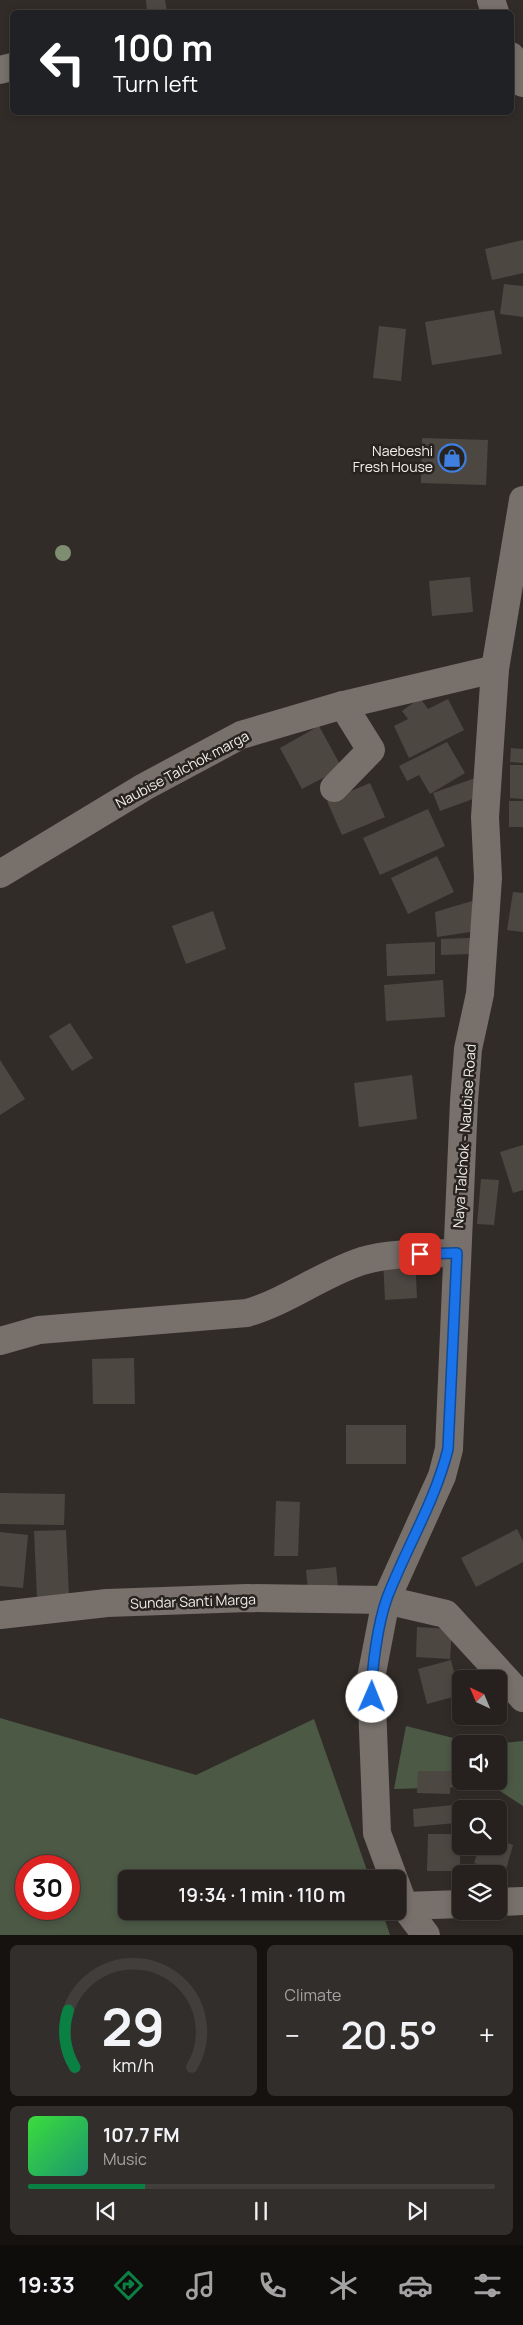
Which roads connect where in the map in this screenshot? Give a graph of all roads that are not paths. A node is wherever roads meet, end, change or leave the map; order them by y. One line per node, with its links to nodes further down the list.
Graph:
1 (514, 63): 2 (street)
2 (523, 84)
3 (523, 500): 4 (street, Naya Talchok - Naubise Road)
4 (495, 670): 5 (street, Naubise Talchok marga); 8 (street, Naya Talchok - Naubise Road)
5 (344, 705): 6 (street); 7 (street, Naubise Talchok marga)
6 (334, 788)
7 (0, 874)
8 (457, 1253): 9 (street); 10 (street, Naya Talchok - Naubise Road)
9 (0, 1341)
10 (386, 1600): 11 (street, Sundar Santi Marga); 12 (street, Sundar Santi Marga); 13 (street, Naya Talchok - Naubise Road)
11 (0, 1615)
12 (523, 1698)
13 (391, 1870)
14 (406, 1896): 17 (street)
15 (523, 1901): 16 (street)
16 (507, 1902)
17 (452, 1903)
18 (406, 1904): 19 (street)
19 (426, 1935)

